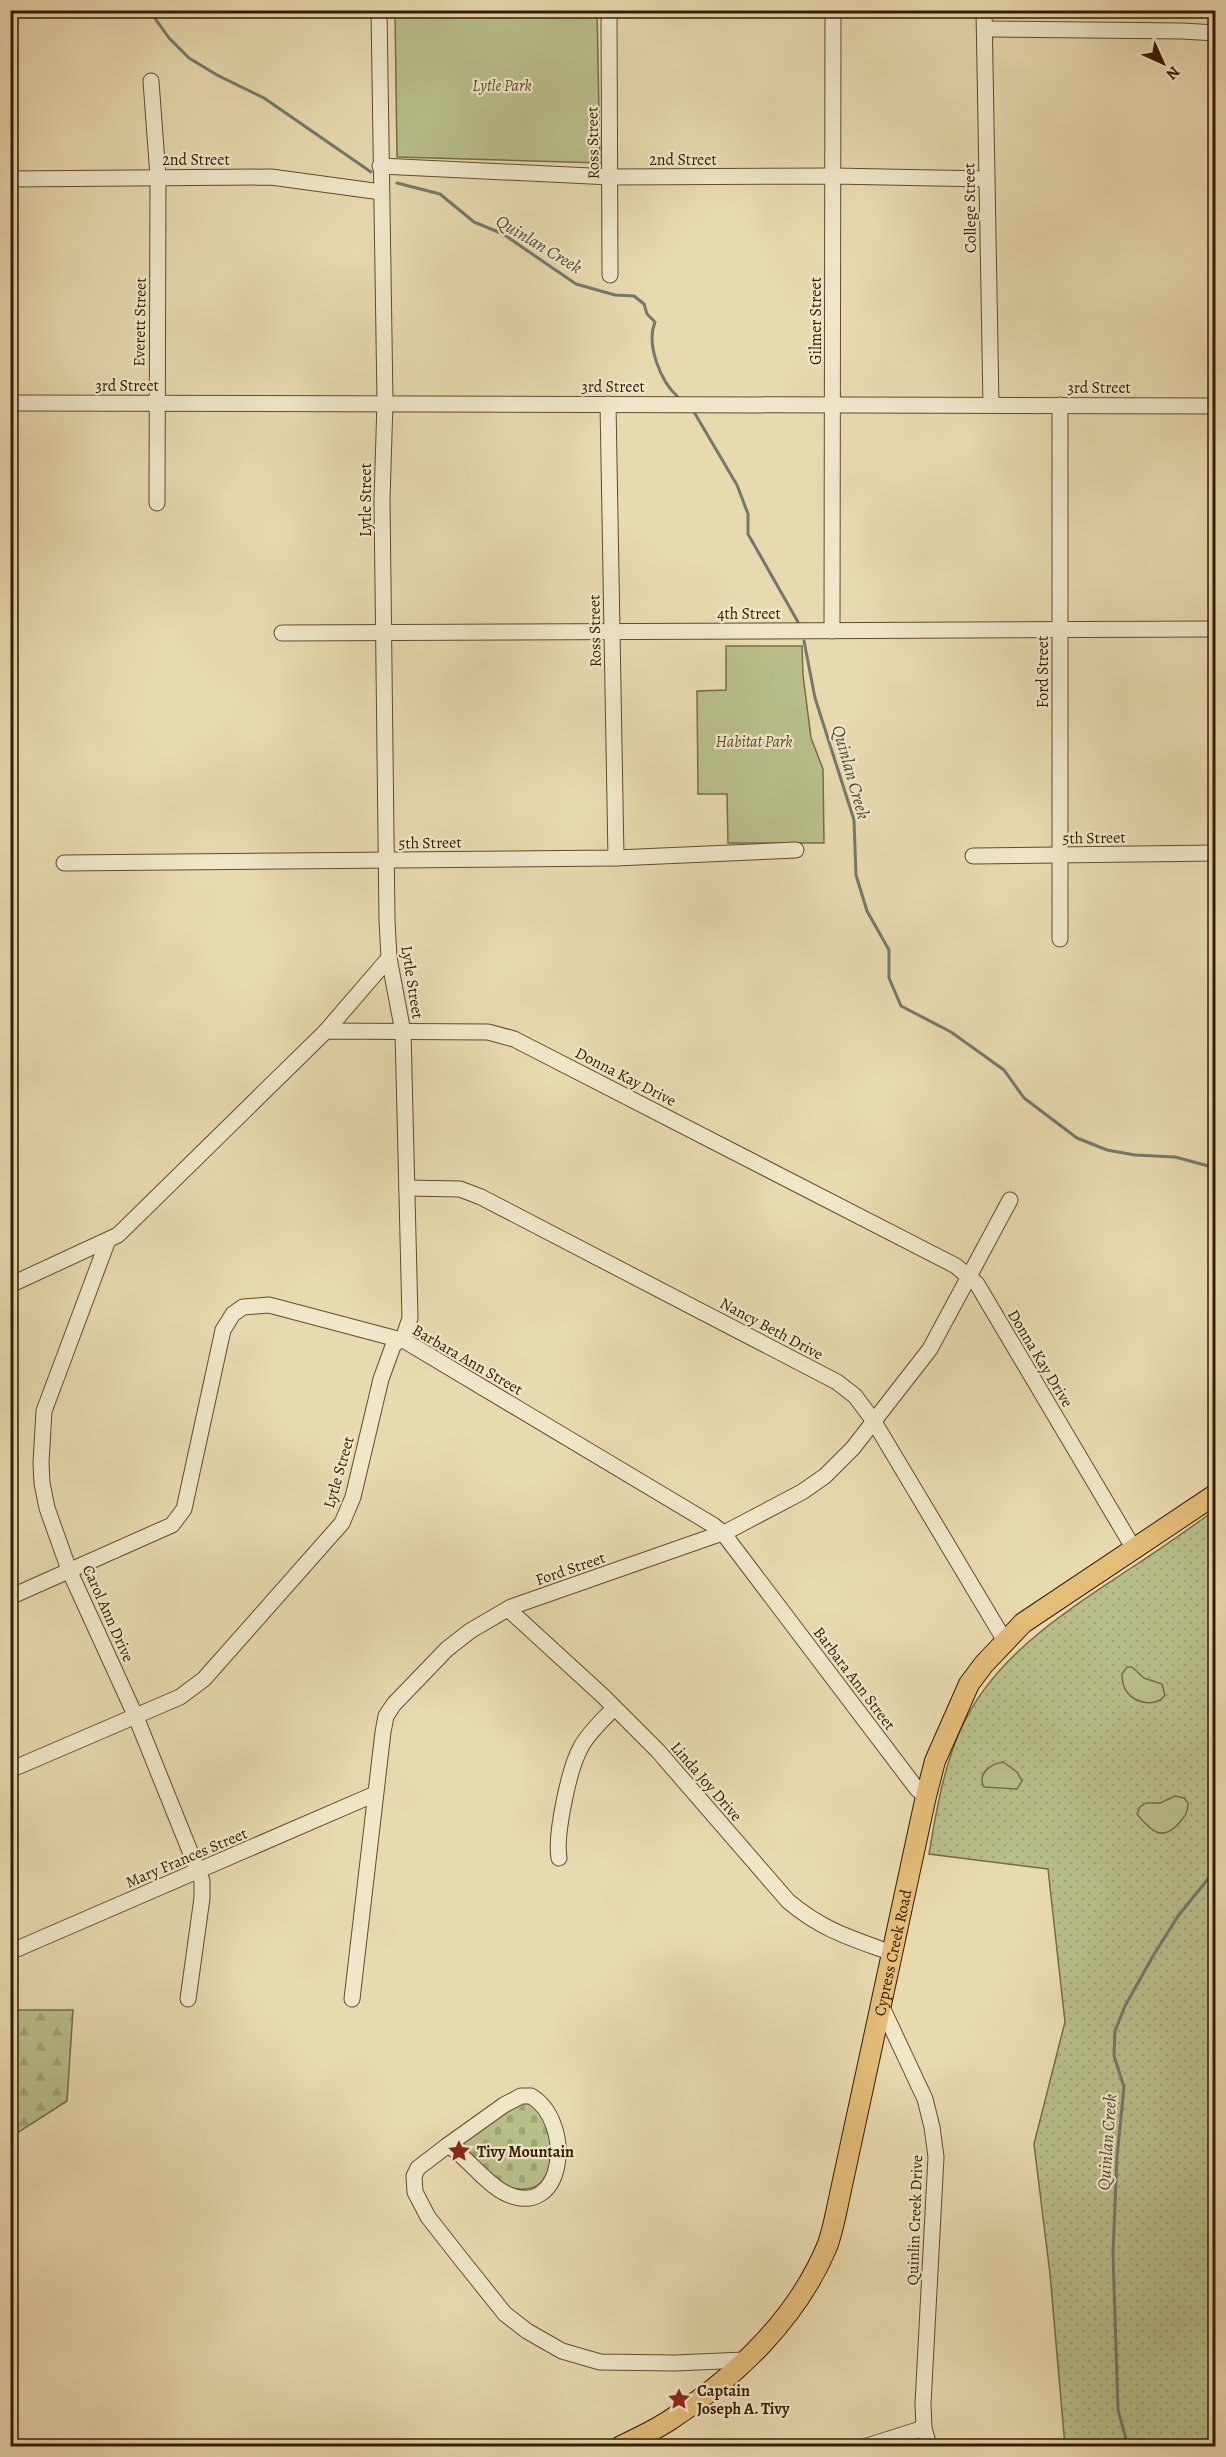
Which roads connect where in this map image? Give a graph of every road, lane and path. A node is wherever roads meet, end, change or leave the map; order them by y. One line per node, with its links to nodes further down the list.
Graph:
1 (379, 10): 8 (street, Lytle Street)
2 (609, 10): 11 (street, Ross Street)
3 (833, 10): 9 (street, Gilmer Street)
4 (984, 10): 5 (street, College Street)
5 (985, 29): 6 (street); 13 (street, College Street)
6 (1215, 33)
7 (151, 81): 10 (street, Everett Street)
8 (381, 166): 11 (street, 2nd Street); 14 (street, Lytle Street)
9 (833, 176): 11 (street, 2nd Street); 13 (street, 2nd Street); 20 (street, Gilmer Street)
10 (158, 177): 12 (street, 2nd Street); 14 (street, 2nd Street); 18 (street, Everett Street)
11 (611, 177): 15 (street, Ross Street)
12 (10, 179)
13 (987, 179): 21 (street, College Street)
14 (381, 192): 16 (street, Lytle Street)
15 (610, 275)
16 (385, 402): 18 (street, 3rd Street); 19 (street, 3rd Street); 30 (street, Lytle Street)
17 (10, 403): 18 (street, 3rd Street)
18 (156, 403): 24 (street, Everett Street)
19 (608, 404): 20 (street, 3rd Street); 28 (street, Ross Street)
20 (833, 405): 21 (street, 3rd Street); 27 (street, Gilmer Street)
21 (991, 405): 22 (street, 3rd Street)
22 (1060, 405): 23 (street, 3rd Street); 26 (street, Ford Street)
23 (1215, 406)
24 (157, 503)
25 (1215, 629): 26 (street, 4th Street)
26 (1060, 630): 27 (street, 4th Street); 33 (street, Ford Street)
27 (832, 631): 28 (street, 4th Street)
28 (612, 632): 30 (street, 4th Street); 35 (street, Ross Street)
29 (282, 633): 30 (street, 4th Street)
30 (385, 633): 36 (street, Lytle Street)
31 (796, 850): 35 (street, 5th Street)
32 (1215, 853): 33 (street, 5th Street)
33 (1060, 855): 34 (street, 5th Street); 38 (street, Ford Street)
34 (974, 856)
35 (616, 858): 36 (street, 5th Street)
36 (387, 860): 37 (street, 5th Street); 39 (street, Lytle Street)
37 (64, 863)
38 (1060, 939)
39 (389, 958): 40 (street); 41 (street, Lytle Street)
40 (326, 1031): 41 (street, Donna Kay Drive); 44 (street)
41 (403, 1032): 42 (street, Lytle Street); 45 (street, Donna Kay Drive)
42 (407, 1188): 47 (street, Lytle Street); 48 (street, Nancy Beth Drive)
43 (1010, 1200): 45 (street, Ford Street)
44 (108, 1240): 46 (street); 52 (street, Carol Ann Drive)
45 (969, 1276): 48 (street, Ford Street); 51 (street, Donna Kay Drive)
46 (10, 1285)
47 (400, 1340): 50 (street, Barbara Ann Street); 52 (street, Barbara Ann Street); 57 (street, Lytle Street)
48 (873, 1420): 50 (street, Ford Street); 55 (street, Nancy Beth Drive)
49 (1215, 1494): 51 (main road, Cypress Creek Road)
50 (723, 1533): 54 (street, Ford Street); 60 (street, Barbara Ann Street)
51 (1134, 1549): 55 (main road, Cypress Creek Road)
52 (69, 1570): 53 (street, Barbara Ann Street); 57 (street, Carol Ann Drive)
53 (10, 1597)
54 (508, 1609): 56 (street, Linda Joy Drive); 59 (street, Ford Street)
55 (1005, 1641): 60 (main road, Cypress Creek Road)
56 (615, 1708): 61 (street); 64 (street, Linda Joy Drive)
57 (136, 1717): 58 (street, Lytle Street); 62 (street, Carol Ann Drive)
58 (10, 1770)
59 (375, 1794): 62 (street, Mary Frances Street); 66 (street, Ford Street)
60 (926, 1796): 64 (main road, Cypress Creek Road)
61 (559, 1858)
62 (198, 1871): 63 (street, Mary Frances Street); 65 (street, Carol Ann Drive)
63 (10, 1952)
64 (892, 1953): 67 (main road, Cypress Creek Road)
65 (188, 1999)
66 (352, 1999)
67 (881, 2005): 69 (main road, Cypress Creek Road); 70 (street, Quinlin Creek Drive)
68 (448, 2145): 68 (street); 69 (street)
69 (746, 2360): 71 (main road, Cypress Creek Road)
70 (924, 2428): 72 (street); 73 (street, Quinlin Creek Drive)
71 (621, 2446)
72 (867, 2446)
73 (929, 2446)

